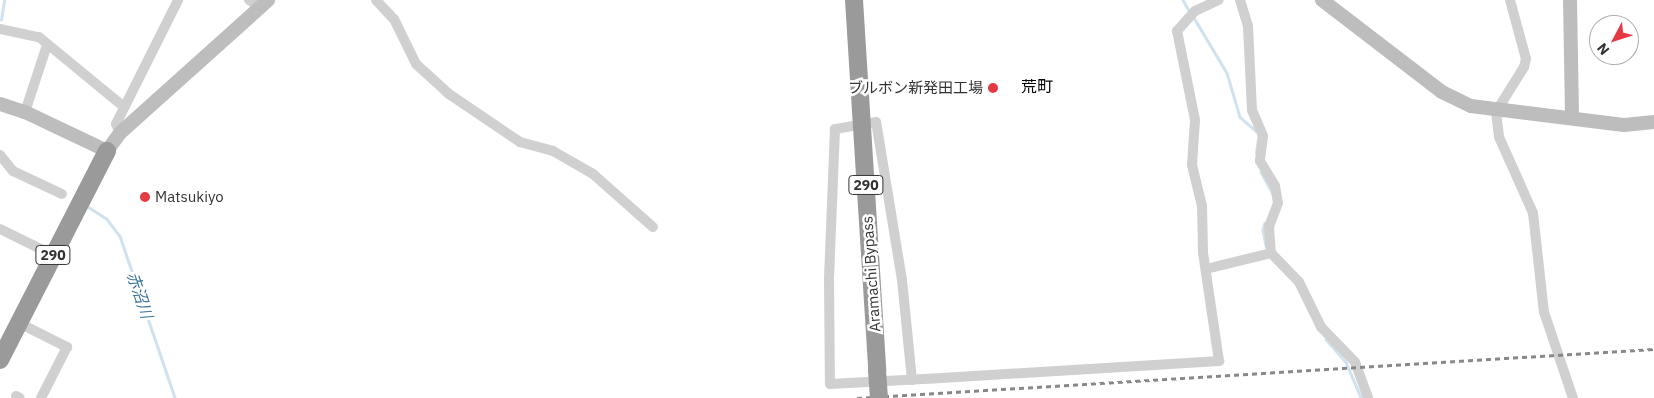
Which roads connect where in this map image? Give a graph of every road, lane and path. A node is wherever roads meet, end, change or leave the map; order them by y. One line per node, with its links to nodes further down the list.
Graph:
1 (178, 0): 13 (street)
2 (376, 0): 23 (street)
3 (854, 0): 18 (highway, Aramachi Bypass / 290)
4 (1219, 0): 27 (street)
5 (1240, 0): 25 (street)
6 (1322, 0): 15 (street)
7 (1510, 0): 15 (street)
8 (1570, 0): 16 (street)
9 (259, 2): 19 (street)
10 (0, 29): 11 (street)
11 (47, 44): 13 (street); 14 (street)
12 (0, 104): 14 (street)
13 (124, 108): 19 (street)
14 (25, 112): 20 (street)
15 (1496, 112): 16 (street); 34 (street)
16 (1572, 117): 17 (street)
17 (1652, 122)
18 (862, 123): 30 (street); 30 (street); 32 (highway, Aramachi Bypass / 290, bridge)
19 (120, 134): 20 (street)
20 (107, 151): 26 (highway, 290)
21 (0, 155): 22 (street)
22 (62, 194)
23 (653, 227)
24 (0, 229): 26 (street)
25 (1271, 252): 27 (street); 33 (street)
26 (53, 255): 28 (highway, 290)
27 (1206, 269): 30 (street)
28 (19, 322): 29 (highway, 290); 31 (street)
29 (0, 360)
30 (912, 380)
31 (40, 398)
32 (879, 398)
33 (1368, 398)
34 (1573, 398)

